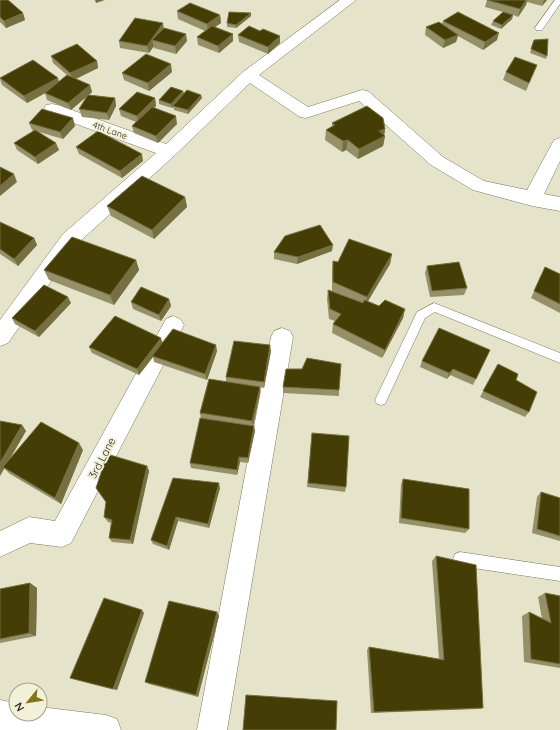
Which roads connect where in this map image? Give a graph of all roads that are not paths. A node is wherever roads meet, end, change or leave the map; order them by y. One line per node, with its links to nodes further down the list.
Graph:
1 (349, 0): 4 (street)
2 (559, 0): 3 (lane)
3 (539, 28)
4 (249, 75): 7 (street); 8 (street)
5 (52, 109): 7 (street, 4th Lane)
6 (560, 144): 8 (street)
7 (169, 151): 11 (street)
8 (532, 198): 9 (street)
9 (560, 204)
10 (173, 325): 15 (street, 3rd Lane)
11 (0, 337)
12 (282, 337): 20 (street)
13 (560, 358): 14 (lane)
14 (381, 400)
15 (0, 544)
16 (460, 559): 17 (lane)
17 (560, 574)
18 (0, 715): 19 (street)
19 (106, 730)
20 (212, 730)

